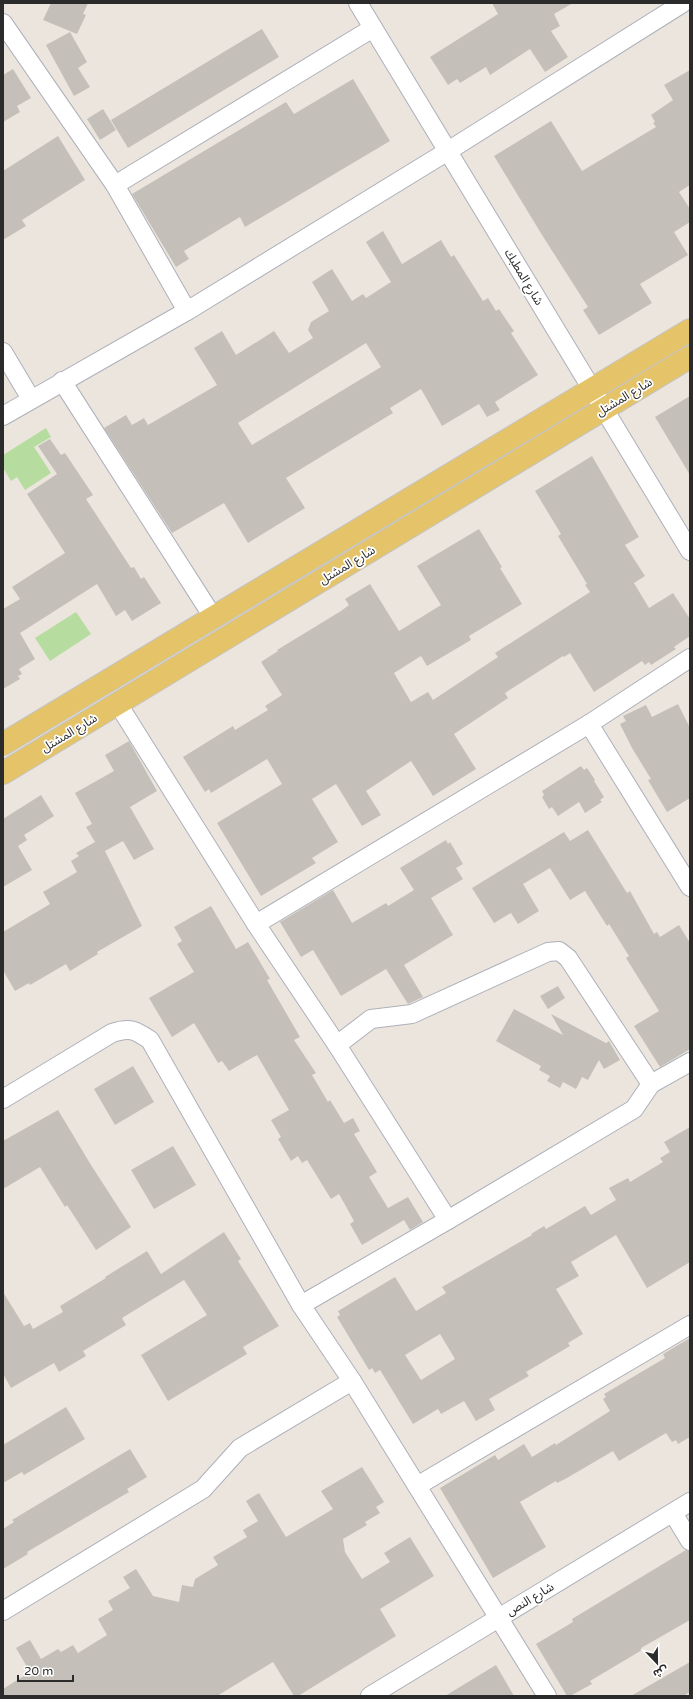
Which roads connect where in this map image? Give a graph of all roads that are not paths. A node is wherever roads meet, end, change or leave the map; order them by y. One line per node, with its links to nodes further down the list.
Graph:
1 (358, 3): 4 (street, شارع المطبك)
2 (683, 3): 5 (street)
3 (3, 23): 6 (street)
4 (373, 28): 5 (street, شارع المطبك); 6 (street)
5 (448, 151): 7 (street); 12 (street, شارع المطبك)
6 (115, 185): 7 (street)
7 (186, 311): 11 (street)
8 (690, 330): 12 (main road, شارع المشتل)
9 (3, 352): 13 (street)
10 (690, 357): 14 (main road, شارع المشتل)
11 (62, 381): 13 (street); 17 (street)
12 (592, 389): 14 (street, شارع المطبك); 17 (main road, شارع المشتل)
13 (31, 400): 15 (street)
14 (604, 409): 16 (street, شارع المطبك); 19 (main road, شارع المشتل)
15 (3, 416)
16 (690, 551)
17 (213, 617): 21 (main road, شارع المشتل)
18 (690, 658): 20 (street)
19 (118, 704): 22 (main road, شارع المشتل); 24 (street)
20 (589, 724): 23 (street); 24 (street)
21 (3, 744)
22 (3, 773)
23 (690, 887)
24 (256, 924): 25 (street)
25 (337, 1045): 27 (street); 29 (street)
26 (690, 1062): 27 (street)
27 (651, 1084): 29 (street)
28 (3, 1099): 30 (street)
29 (448, 1220): 30 (street)
30 (301, 1305): 32 (street)
31 (690, 1325): 33 (street)
32 (352, 1381): 33 (street); 37 (street)
33 (417, 1486): 38 (street)
34 (690, 1502): 35 (street, شارع النص)
35 (673, 1513): 36 (street); 38 (street, شارع النص)
36 (690, 1541)
37 (3, 1611)
38 (498, 1619): 39 (street, شارع النص); 40 (street)
39 (370, 1696)
40 (547, 1696)

